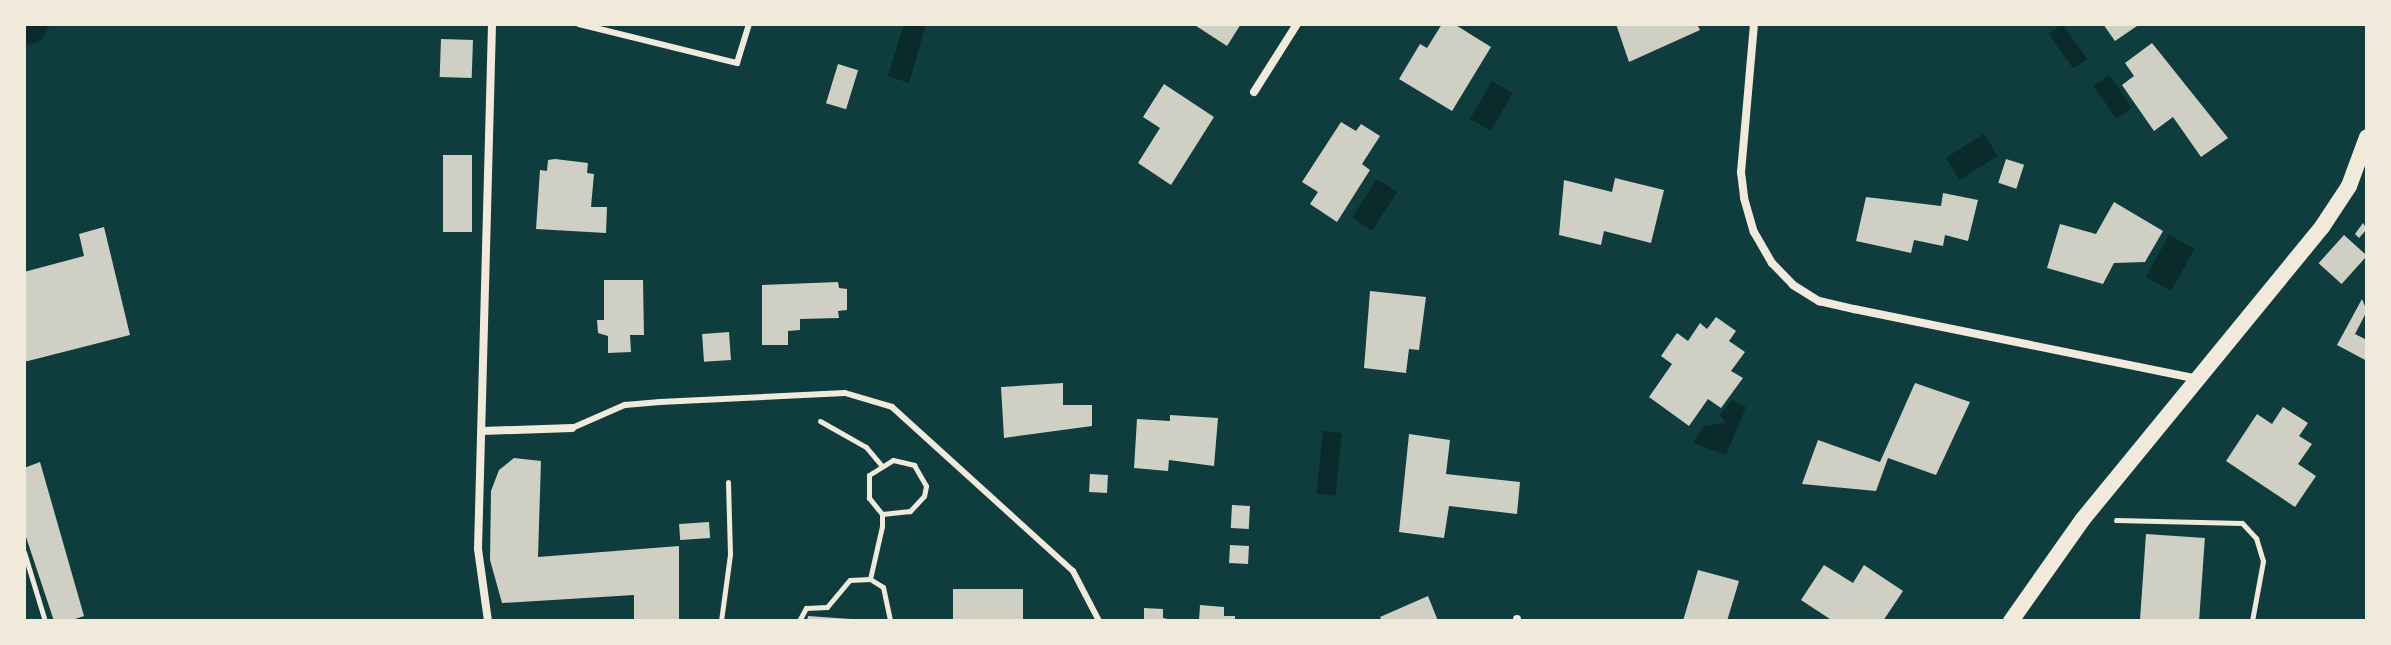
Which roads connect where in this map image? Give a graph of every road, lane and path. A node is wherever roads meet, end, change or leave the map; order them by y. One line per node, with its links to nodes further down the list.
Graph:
1 (492, 24): 11 (street)
2 (579, 24): 3 (lane)
3 (749, 24)
4 (1297, 24): 6 (street)
5 (1754, 24): 8 (street)
6 (1254, 92)
7 (2367, 137): 8 (main road)
8 (2197, 379): 15 (main road)
9 (820, 421): 12 (path)
10 (572, 428): 11 (street); 23 (lane)
11 (482, 431): 19 (street)
12 (881, 465): 14 (path); 14 (path)
13 (728, 482): 20 (path)
14 (882, 514): 17 (path)
15 (2083, 519): 24 (main road); 25 (path)
16 (24, 552): 18 (path)
17 (870, 579): 21 (path); 22 (path)
18 (45, 621)
19 (488, 621)
20 (721, 621)
21 (799, 621)
22 (890, 621)
23 (1099, 621)
24 (2011, 621)
25 (2252, 621)

